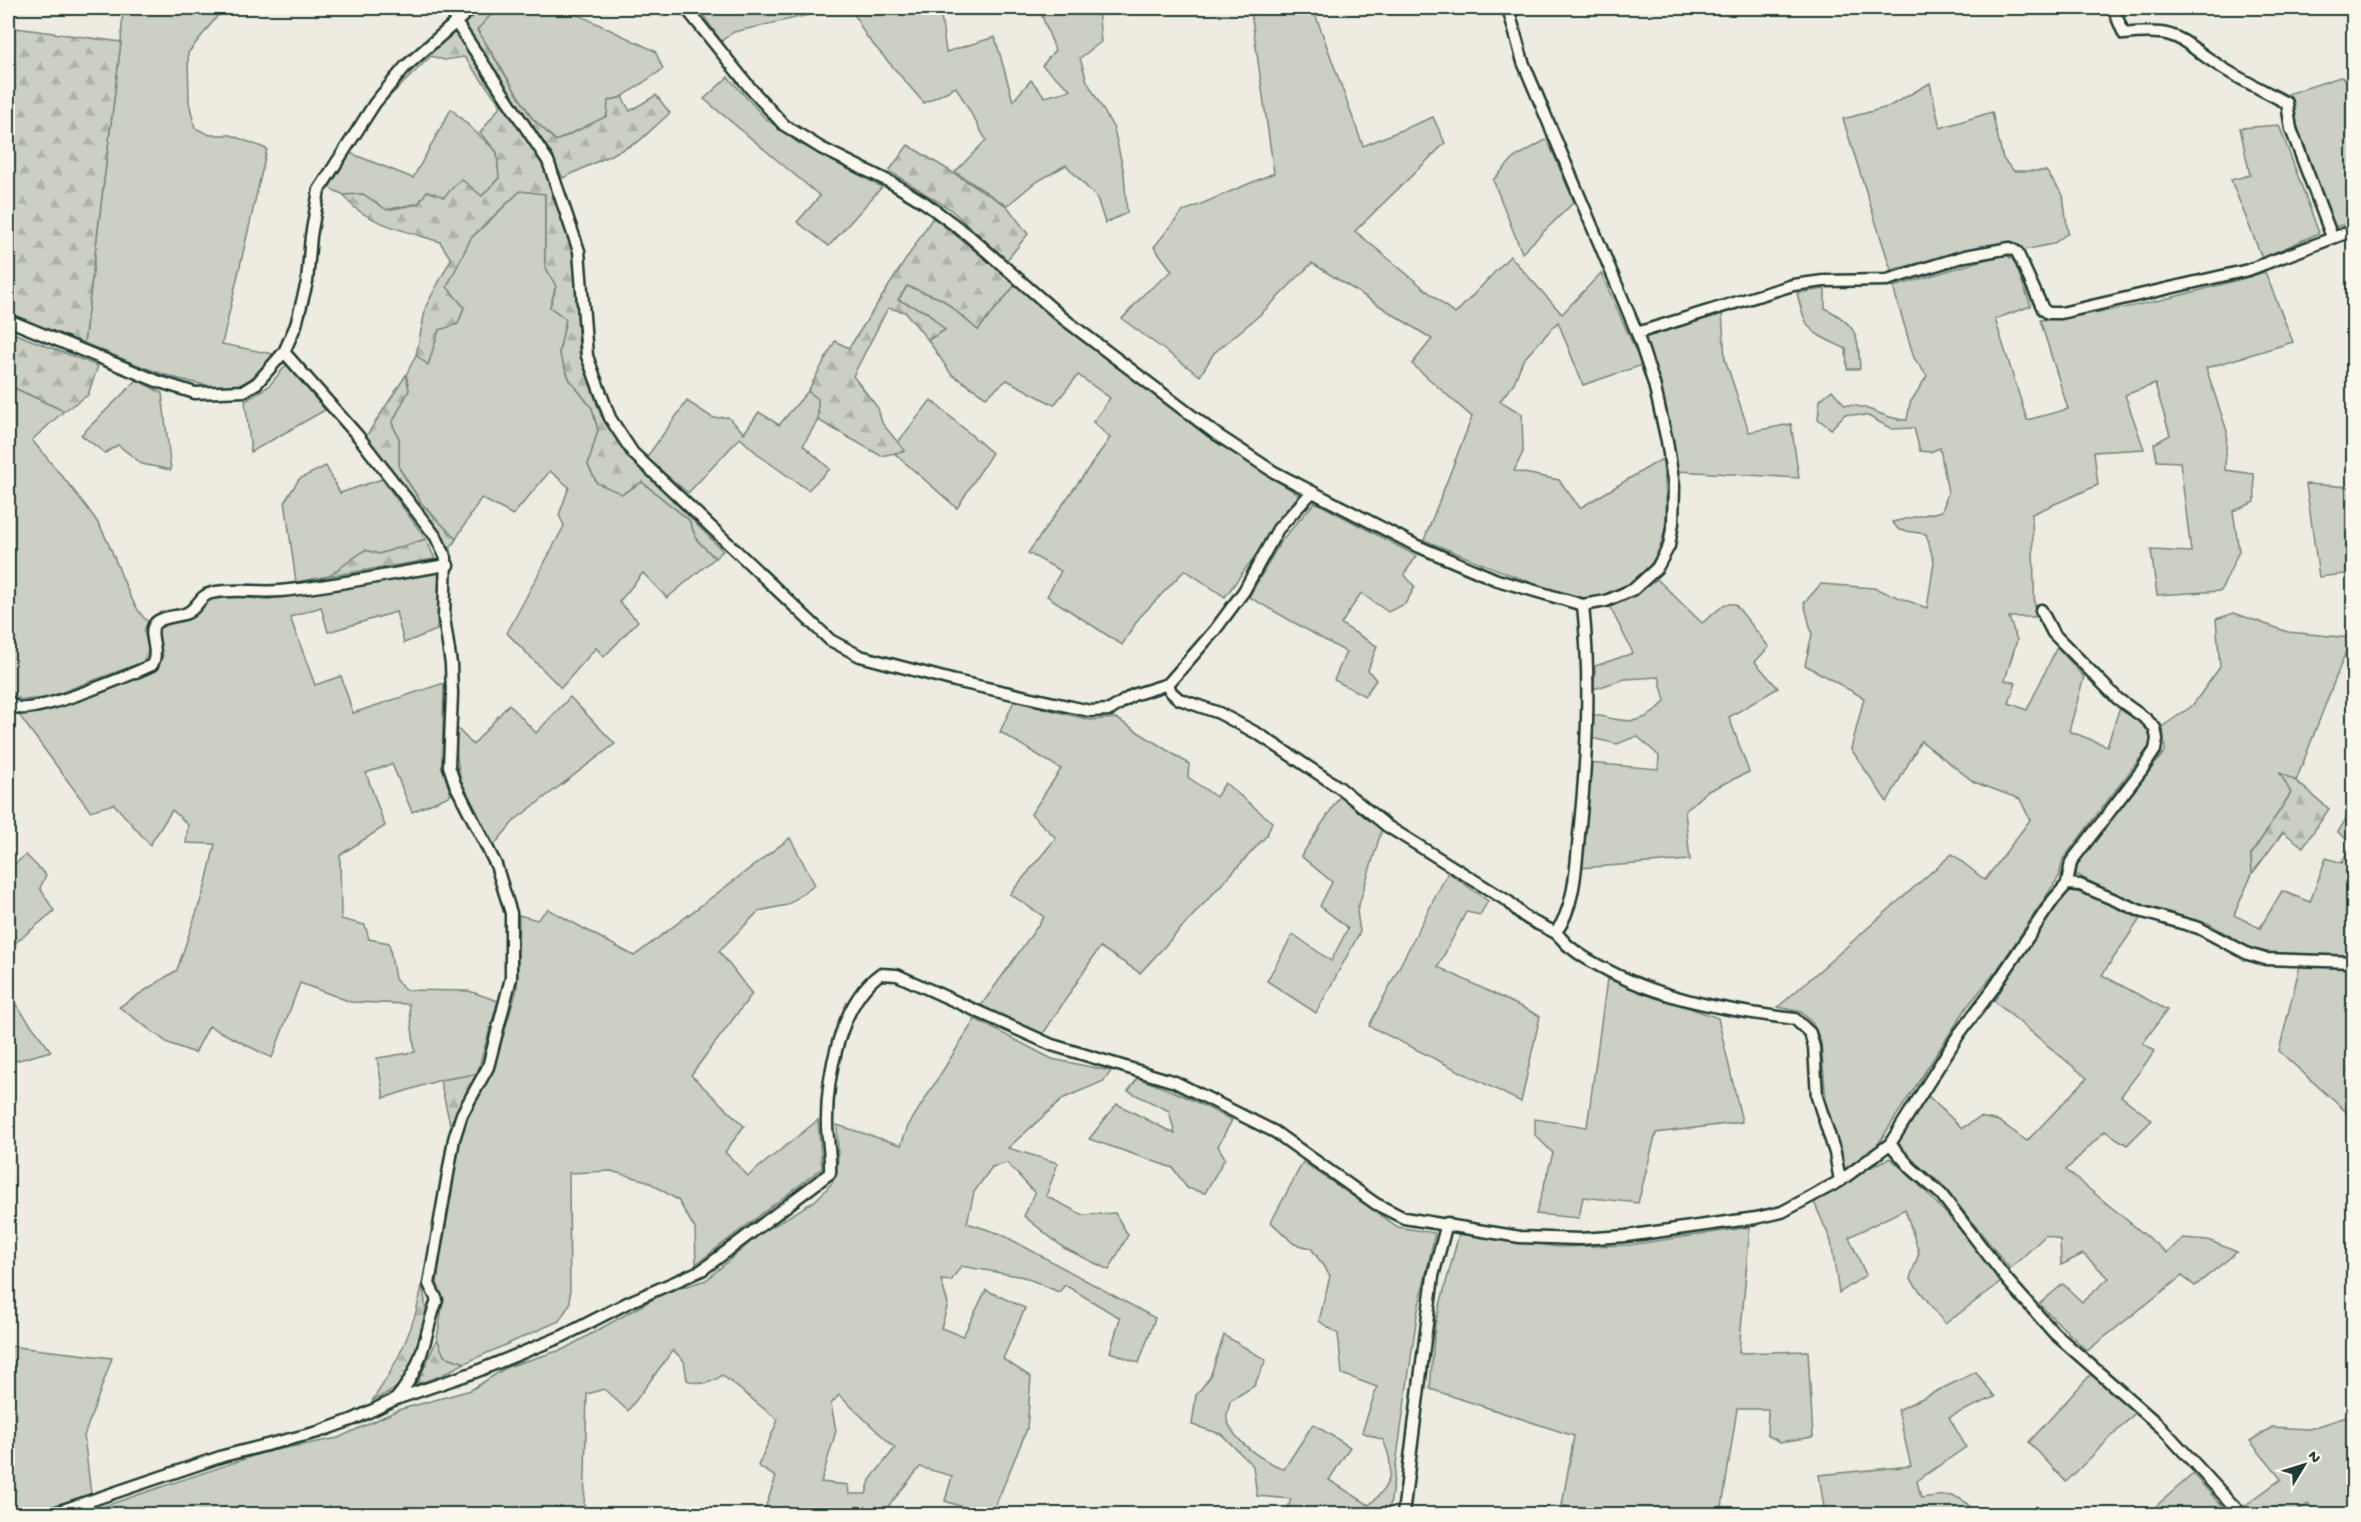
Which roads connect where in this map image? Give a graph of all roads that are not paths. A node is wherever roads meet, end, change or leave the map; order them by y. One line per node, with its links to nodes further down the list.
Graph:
1 (472, 8): 5 (street)
2 (686, 8): 11 (street)
3 (1508, 8): 9 (street)
4 (2113, 8): 7 (street)
5 (455, 21): 10 (street); 15 (street)
6 (2354, 230): 7 (street)
7 (2332, 237): 9 (street)
8 (8, 320): 10 (street)
9 (1637, 333): 13 (street)
10 (284, 352): 12 (street)
11 (1312, 492): 13 (street); 15 (street)
12 (448, 565): 16 (street); 23 (street)
13 (1583, 605): 18 (street)
14 (2042, 610): 17 (street)
15 (1168, 684): 18 (street)
16 (8, 701)
17 (2067, 884): 19 (street); 20 (street)
18 (1556, 932): 21 (street)
19 (2354, 962)
20 (1890, 1144): 21 (street); 26 (street)
21 (1840, 1181): 22 (street)
22 (1447, 1223): 23 (street); 25 (street)
23 (396, 1398): 24 (street)
24 (51, 1515)
25 (1403, 1515)
26 (2241, 1515)

